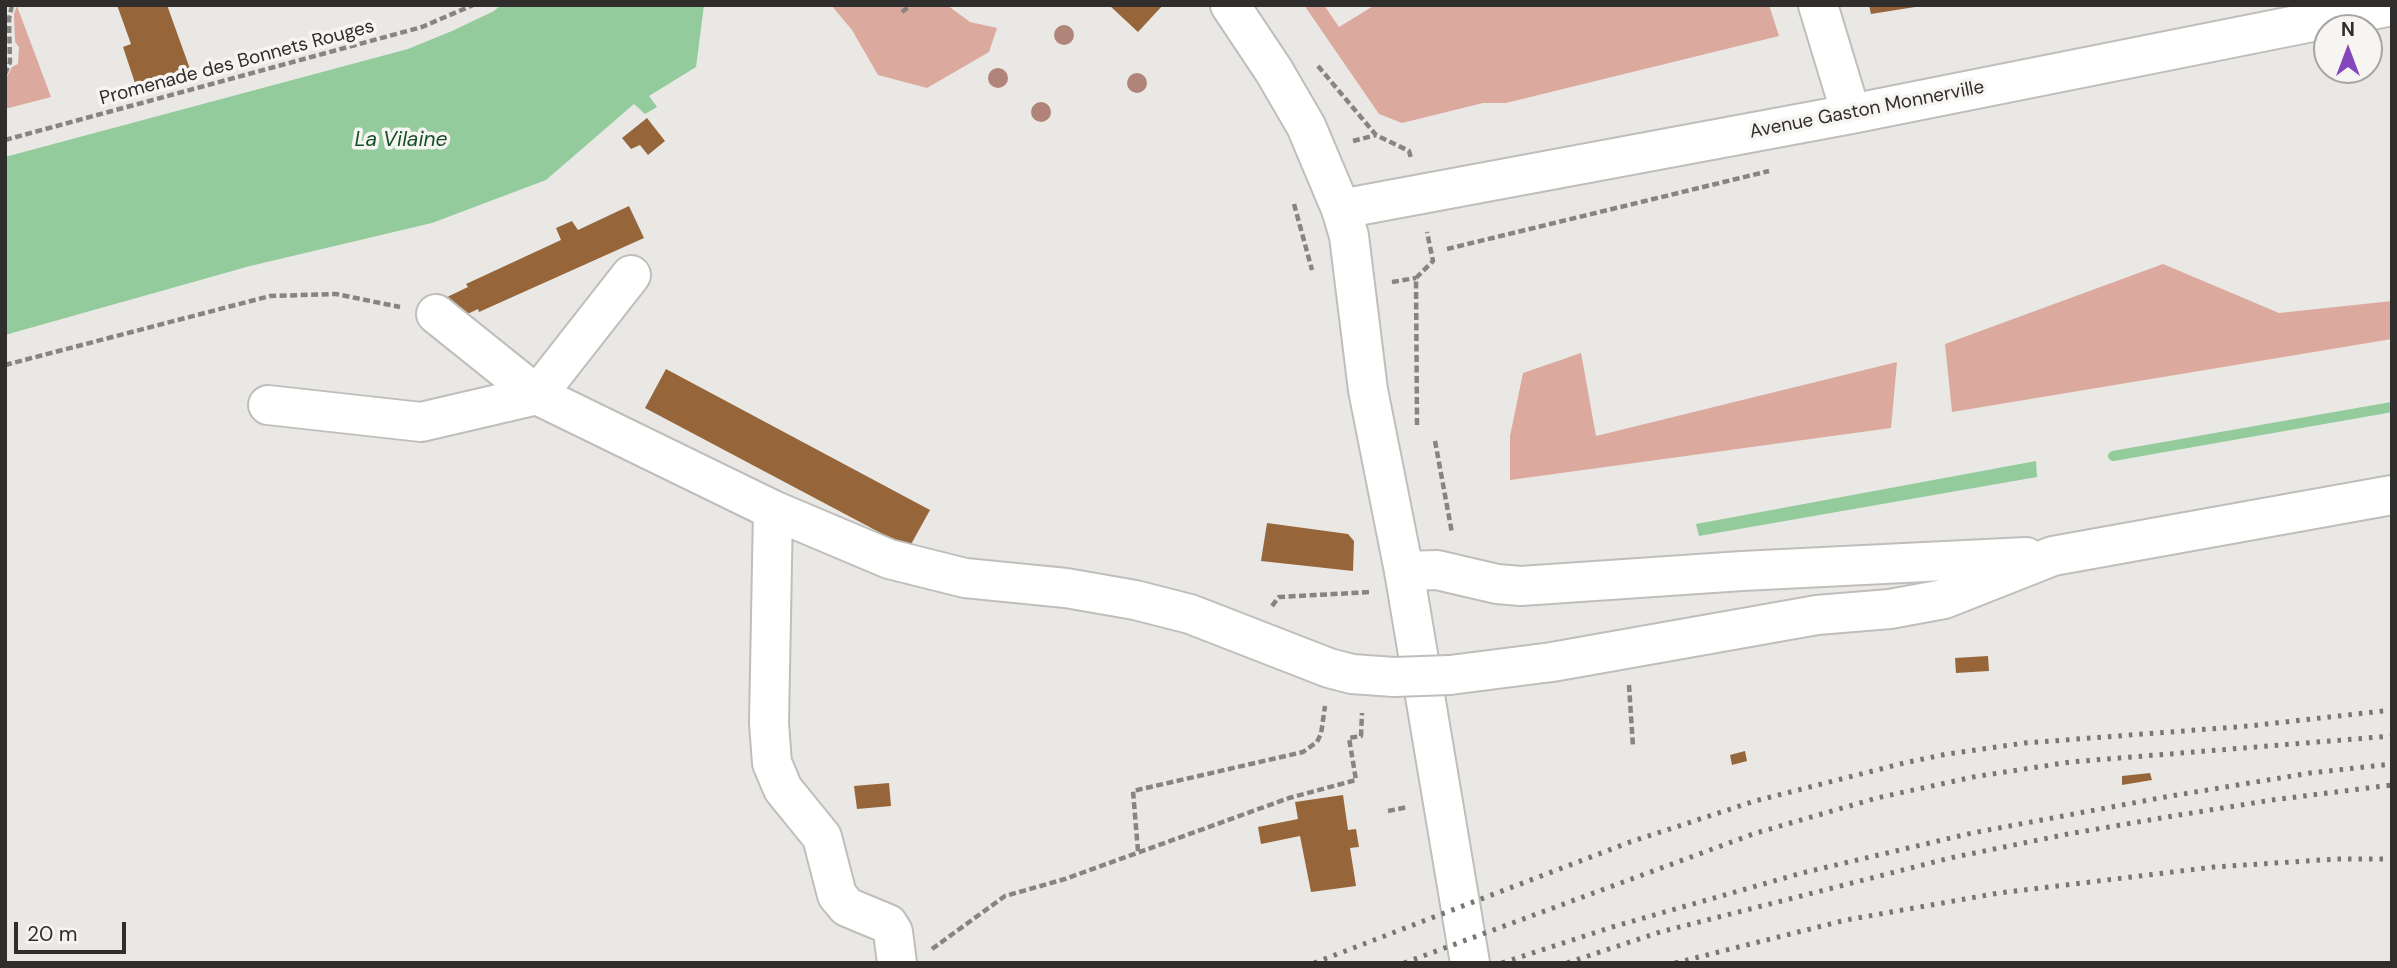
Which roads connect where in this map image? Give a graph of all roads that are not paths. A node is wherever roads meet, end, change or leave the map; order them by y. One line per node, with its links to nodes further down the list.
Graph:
1 (1230, 5): 5 (street)
2 (1818, 5): 4 (street)
3 (2392, 6): 4 (street, Avenue Gaston Monnerville)
4 (1851, 114): 5 (street, Avenue Gaston Monnerville)
5 (1341, 209): 13 (street)
6 (631, 275): 8 (street)
7 (436, 314): 8 (street)
8 (537, 395): 9 (street); 11 (street)
9 (268, 405)
10 (2392, 495): 12 (street)
11 (773, 510): 12 (street, bridge); 14 (street)
12 (2053, 556): 13 (street)
13 (1420, 571): 15 (street)
14 (910, 959)
15 (1470, 963)

